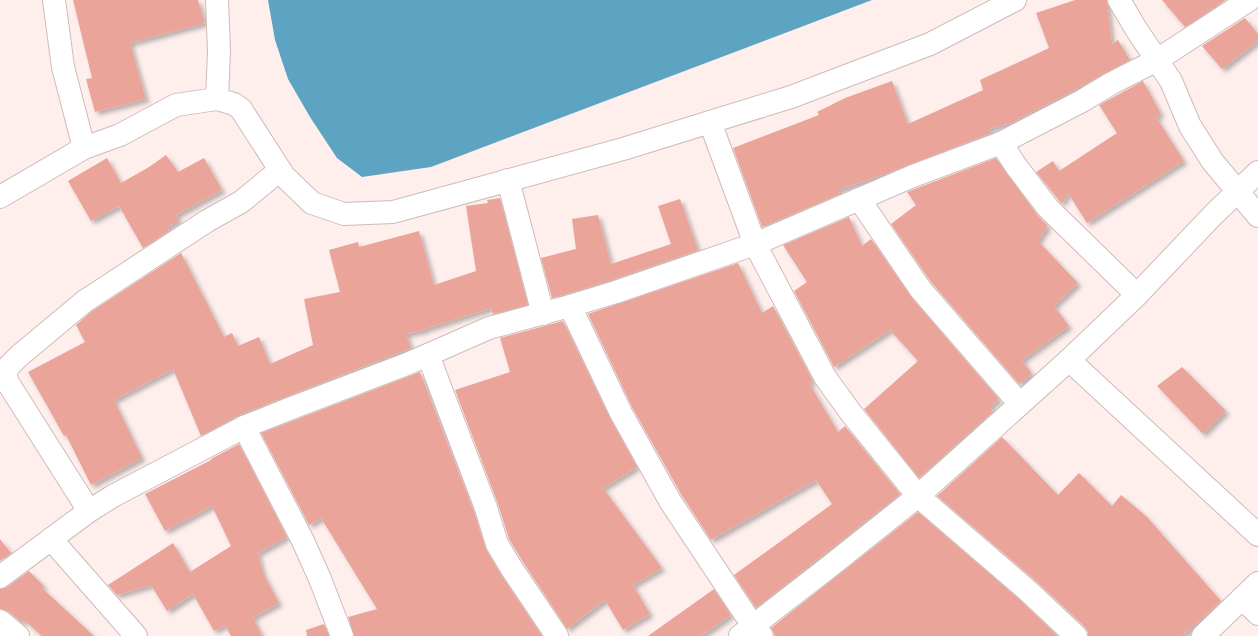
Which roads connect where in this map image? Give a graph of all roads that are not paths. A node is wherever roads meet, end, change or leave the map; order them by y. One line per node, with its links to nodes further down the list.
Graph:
1 (54, 0): 10 (street)
2 (217, 0): 7 (street)
3 (1016, 0): 8 (street)
4 (1119, 0): 6 (street)
5 (1249, 0): 6 (street)
6 (1157, 60): 9 (street); 14 (street)
7 (217, 99): 10 (street); 11 (street)
8 (710, 122): 13 (street); 18 (street)
9 (1002, 143): 16 (street); 19 (street)
10 (84, 148): 15 (street)
11 (280, 170): 13 (street); 27 (street)
12 (1258, 172): 14 (street)
13 (508, 180): 21 (street)
14 (1238, 191): 17 (street); 19 (street)
15 (0, 197)
16 (859, 199): 18 (street); 24 (street)
17 (1258, 216)
18 (755, 244): 20 (street); 26 (street)
19 (1137, 295): 23 (street)
20 (570, 306): 21 (street); 35 (street)
21 (543, 314): 22 (street)
22 (428, 355): 25 (street); 39 (street)
23 (1069, 360): 24 (street); 28 (street)
24 (1019, 403): 26 (street)
25 (244, 428): 27 (street); 38 (street)
26 (918, 496): 35 (street); 40 (street)
27 (89, 511): 29 (street)
28 (1258, 535)
29 (52, 539): 30 (street); 37 (street)
30 (0, 577)
31 (1258, 583): 32 (street)
32 (1242, 598): 33 (street); 41 (street)
33 (1258, 614)
34 (0, 620): 36 (street)
35 (752, 632)
36 (18, 636)
37 (136, 636)
38 (342, 636)
39 (557, 636)
40 (1076, 636)
41 (1203, 636)

